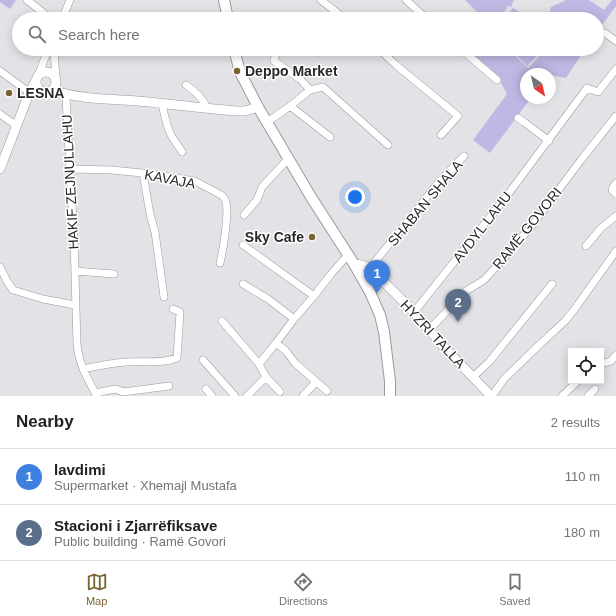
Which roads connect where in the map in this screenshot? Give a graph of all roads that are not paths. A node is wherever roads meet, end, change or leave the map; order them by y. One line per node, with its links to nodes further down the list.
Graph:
1 (27, 0): 6 (street)
2 (70, 0): 7 (street)
3 (224, 0): 8 (main road)
4 (320, 0): 9 (street)
5 (406, 0): 10 (street)
6 (42, 12)
7 (65, 12)
8 (227, 12)
9 (336, 12)
10 (420, 12)
11 (605, 33): 12 (street)
12 (616, 41)
13 (45, 56): 21 (street)
14 (54, 56): 22 (street)
15 (236, 56): 31 (main road)
16 (275, 56): 25 (street)
17 (386, 56): 38 (street)
18 (471, 56): 23 (street)
19 (616, 69): 40 (street, AVDYL LAHU)
20 (0, 71): 27 (street)
21 (37, 78): 22 (street); 26 (street); 27 (street)
22 (56, 80): 26 (street)
23 (497, 80)
24 (186, 85): 32 (street)
25 (310, 90): 30 (street); 41 (street)
26 (48, 91): 27 (street); 28 (street)
27 (30, 93): 37 (street)
28 (67, 94): 29 (street); 46 (street, HAKIF ZEJNULLAHU)
29 (162, 103): 32 (street); 42 (street)
30 (290, 106): 36 (street); 39 (street)
31 (258, 107): 32 (street); 36 (main road)
32 (207, 108)
33 (0, 114): 37 (street)
34 (616, 116): 71 (street, RAMË GOVORI)
35 (518, 118): 40 (street)
36 (267, 122): 44 (main road)
37 (17, 126): 45 (street)
38 (441, 135)
39 (330, 137)
40 (548, 141): 68 (street, AVDYL LAHU)
41 (388, 145)
42 (182, 152)
43 (464, 156): 59 (street, SHABAN SHALA)
44 (289, 158): 50 (street); 55 (main road)
45 (0, 169)
46 (70, 169): 47 (street, KAVAJA); 60 (street, HAKIF ZEJNULLAHU)
47 (143, 173): 56 (street, KAVAJA); 65 (street)
48 (616, 183): 49 (street)
49 (616, 194)
50 (244, 215)
51 (616, 216): 53 (street)
52 (243, 245): 64 (street)
53 (586, 246)
54 (616, 251): 93 (street)
55 (348, 255): 57 (main road); 64 (street)
56 (220, 263)
57 (354, 264): 59 (street); 92 (main road)
58 (0, 267): 66 (street)
59 (370, 268): 68 (street, HYZRI TALLA)
60 (75, 271): 61 (street); 66 (street, HAKIF ZEJNULLAHU)
61 (114, 274)
62 (242, 284): 69 (street)
63 (552, 284): 79 (street, HYZRI TALLA)
64 (314, 296): 69 (street)
65 (164, 297)
66 (76, 305): 77 (street, HAKIF ZEJNULLAHU)
67 (173, 309): 77 (street)
68 (414, 312): 71 (street, HYZRI TALLA)
69 (294, 319): 72 (street)
70 (222, 321): 76 (street)
71 (429, 330): 79 (street, HYZRI TALLA)
72 (276, 343): 76 (street); 80 (street)
73 (616, 355): 75 (street)
74 (203, 360): 89 (street)
75 (604, 363)
76 (259, 364): 78 (street)
77 (83, 369): 87 (street, HAKIF ZEJNULLAHU)
78 (266, 377): 86 (street); 90 (street)
79 (473, 377): 93 (street, HYZRI TALLA)
80 (316, 382): 85 (street); 91 (street)
81 (575, 384): 94 (street)
82 (169, 386): 87 (street)
83 (206, 389): 88 (street)
84 (595, 389): 95 (street)
85 (327, 391)
86 (280, 392)
87 (96, 395)
88 (212, 396)
89 (235, 396)
90 (247, 396)
91 (303, 396)
92 (390, 396)
93 (492, 396)
94 (562, 396)
95 (588, 396)

